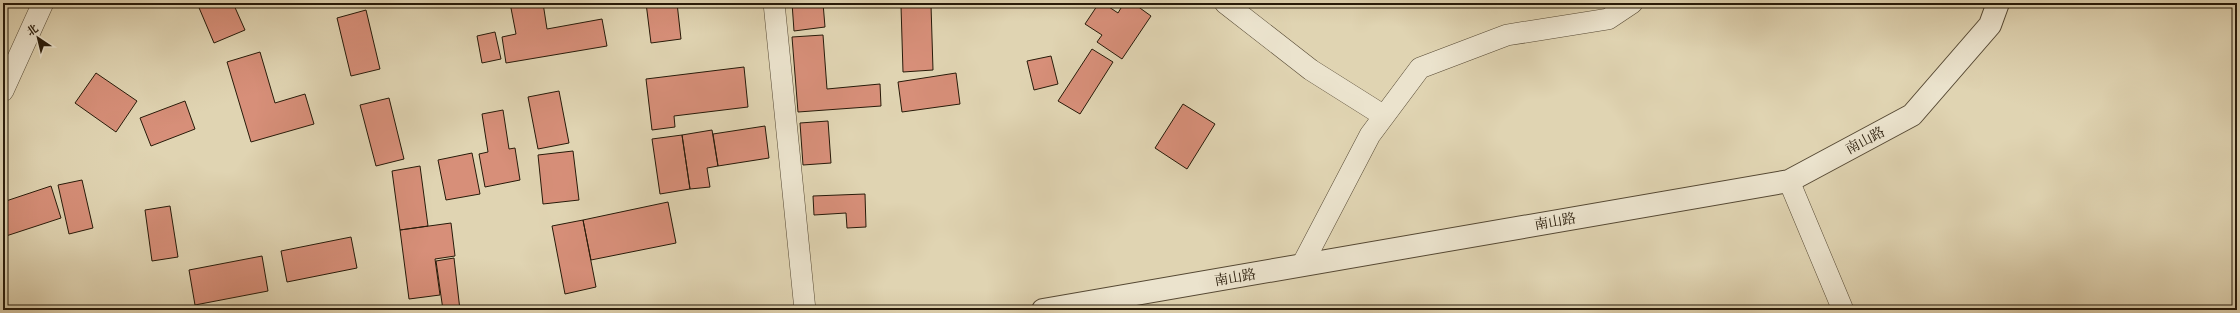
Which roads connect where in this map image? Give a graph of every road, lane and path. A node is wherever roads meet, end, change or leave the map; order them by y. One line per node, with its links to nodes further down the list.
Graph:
1 (43, 3): 6 (lane)
2 (774, 3): 10 (lane)
3 (1225, 3): 7 (lane)
4 (1632, 3): 7 (lane)
5 (1998, 3): 8 (street, 南山路)
6 (3, 91)
7 (1384, 116): 9 (lane)
8 (1789, 181): 9 (street, 南山路); 12 (lane)
9 (1302, 265): 11 (street, 南山路)
10 (805, 310)
11 (1043, 310)
12 (1843, 310)

